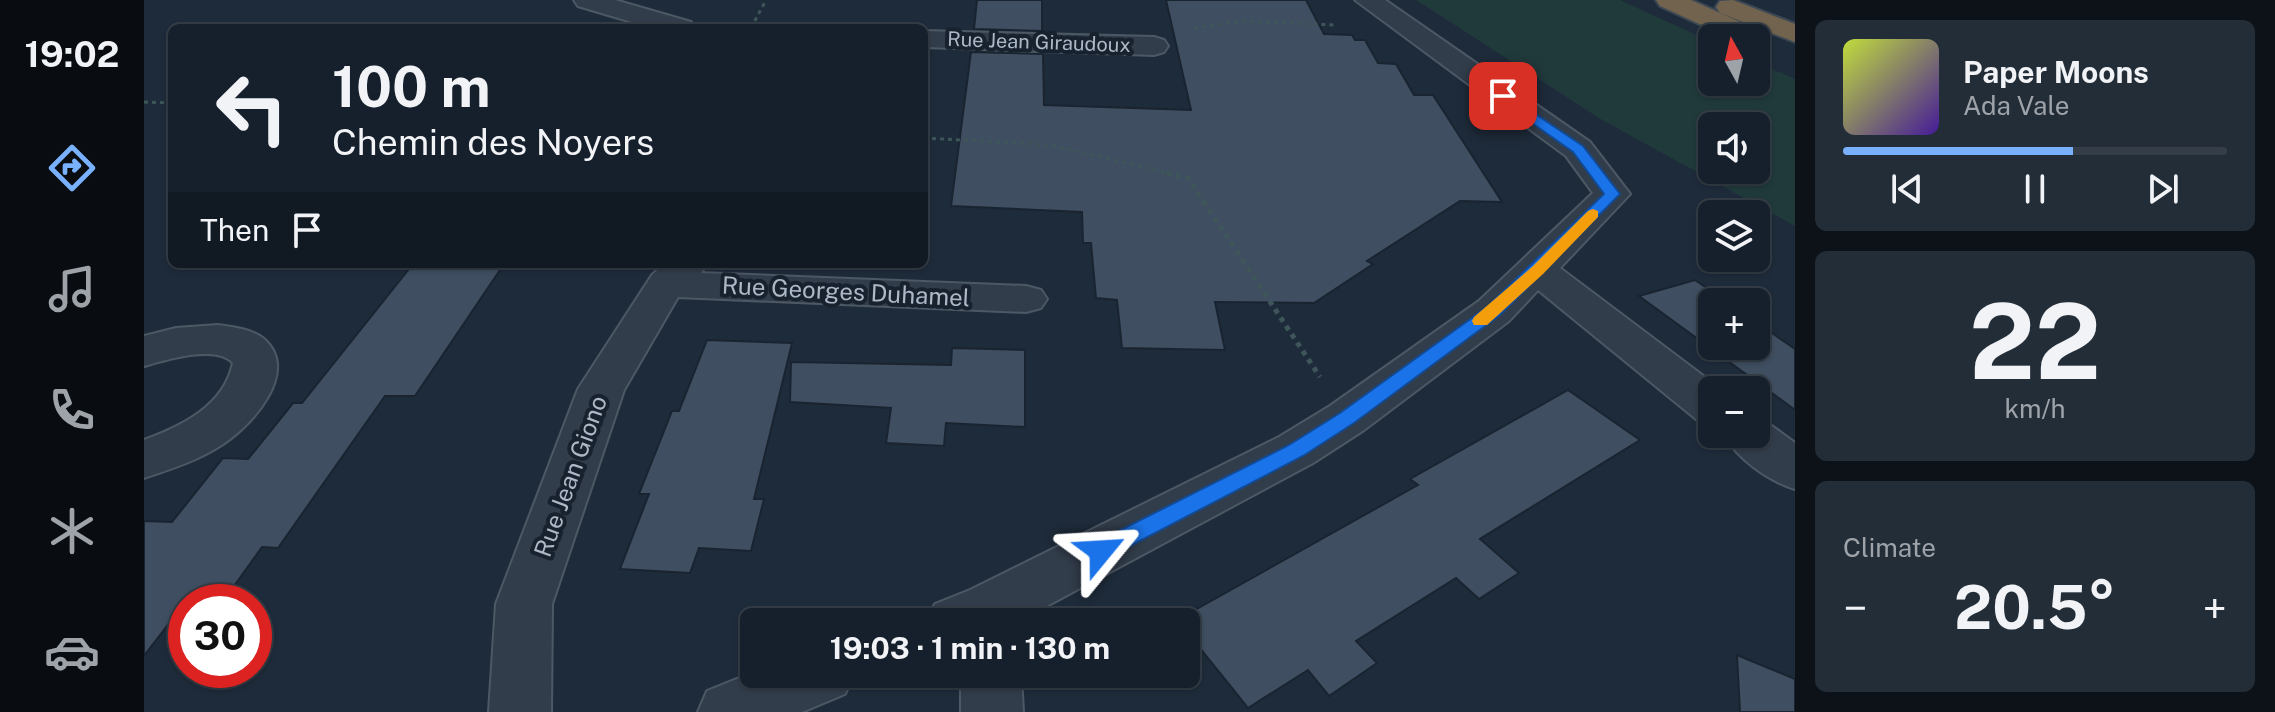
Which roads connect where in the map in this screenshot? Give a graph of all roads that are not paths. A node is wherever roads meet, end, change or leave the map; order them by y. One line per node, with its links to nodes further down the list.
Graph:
1 (1368, 0): 12 (street)
2 (1669, 0): 6 (highway)
3 (1712, 0): 7 (highway)
4 (595, 7): 5 (street)
5 (665, 24)
6 (1722, 24)
7 (1795, 34)
8 (928, 39): 9 (street, Rue Jean Giraudoux)
9 (1154, 46)
10 (1770, 46): 11 (highway)
11 (1795, 57)
12 (1538, 270): 16 (street); 20 (street)
13 (676, 274): 14 (street, Rue Georges Duhamel); 23 (street, Rue Jean Giono)
14 (1026, 299)
15 (144, 351): 18 (street)
16 (1698, 396)
17 (1766, 448): 19 (street)
18 (144, 459)
19 (1795, 470)
20 (995, 608)
21 (789, 688): 24 (street)
22 (991, 688): 25 (street)
23 (520, 712)
24 (729, 712)
25 (992, 712)

